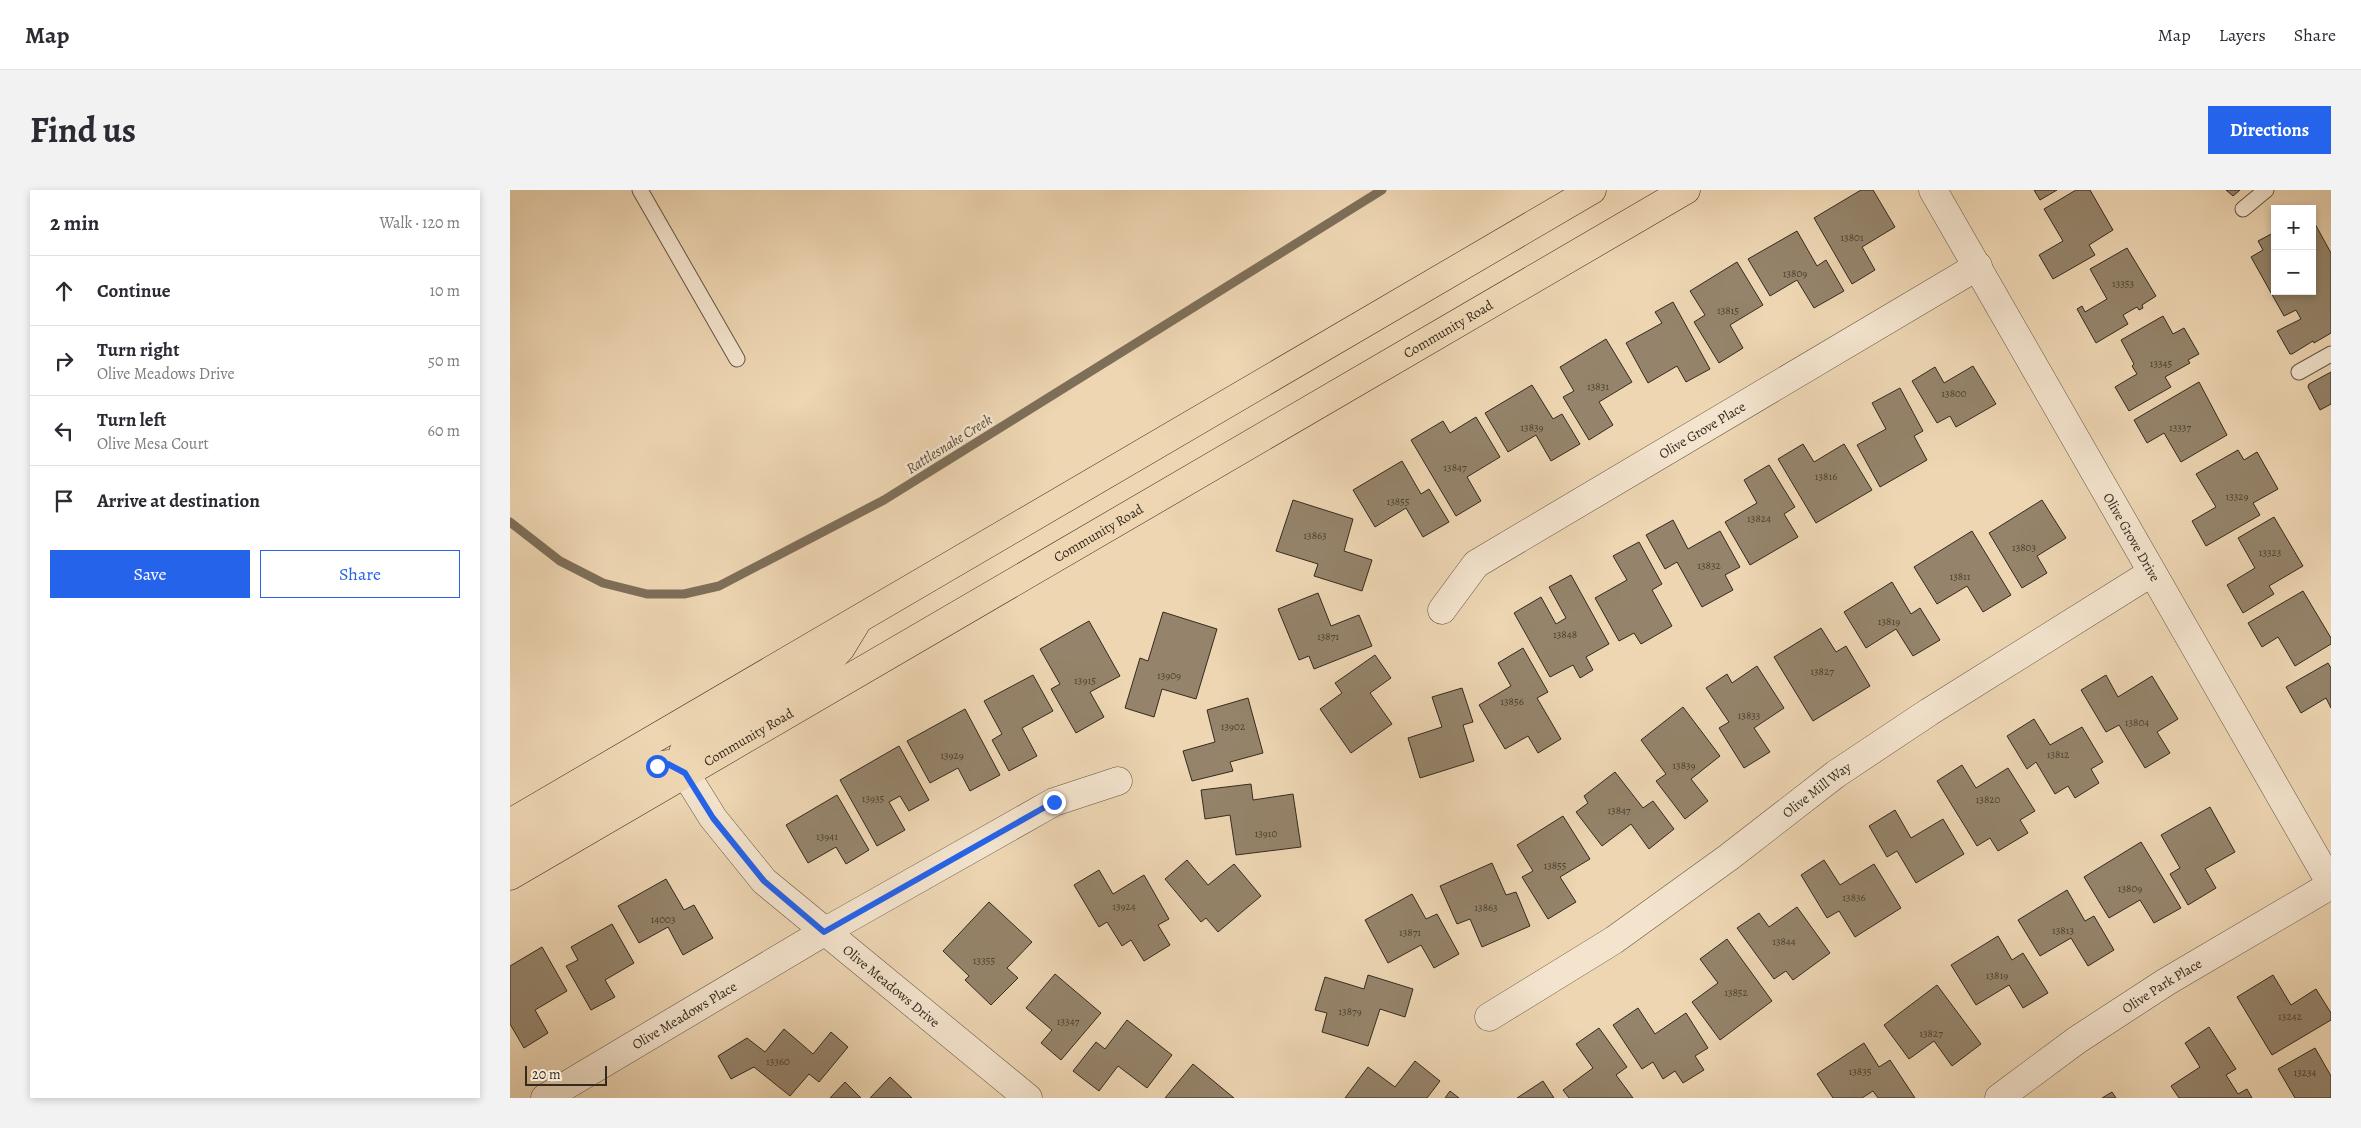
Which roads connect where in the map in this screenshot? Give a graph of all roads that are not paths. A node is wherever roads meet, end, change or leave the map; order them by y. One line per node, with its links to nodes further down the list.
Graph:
1 (640, 190): 9 (lane)
2 (1592, 190): 13 (main road)
3 (1686, 190): 14 (main road, Community Road)
4 (1933, 190): 7 (street, Olive Grove Drive)
5 (2266, 190): 6 (lane)
6 (2243, 209)
7 (1978, 266): 11 (street, Olive Grove Drive); 12 (street, Olive Grove Place)
8 (2331, 354): 10 (lane)
9 (737, 359)
10 (2299, 372)
11 (2151, 573): 19 (street, Olive Grove Drive); 21 (street, Olive Mill Way)
12 (1442, 610)
13 (858, 620): 14 (main road); 16 (main road)
14 (685, 773): 17 (main road); 18 (main road, Community Road); 20 (street, Olive Meadows Drive)
15 (1118, 781): 20 (street, Olive Meadows Place)
16 (510, 823)
17 (510, 853)
18 (510, 876)
19 (2331, 884): 24 (street, Olive Park Place)
20 (824, 932): 22 (street, Olive Meadows Place); 23 (street, Olive Meadows Drive)
21 (1489, 1017)
22 (545, 1098)
23 (1028, 1098)
24 (1999, 1098)

